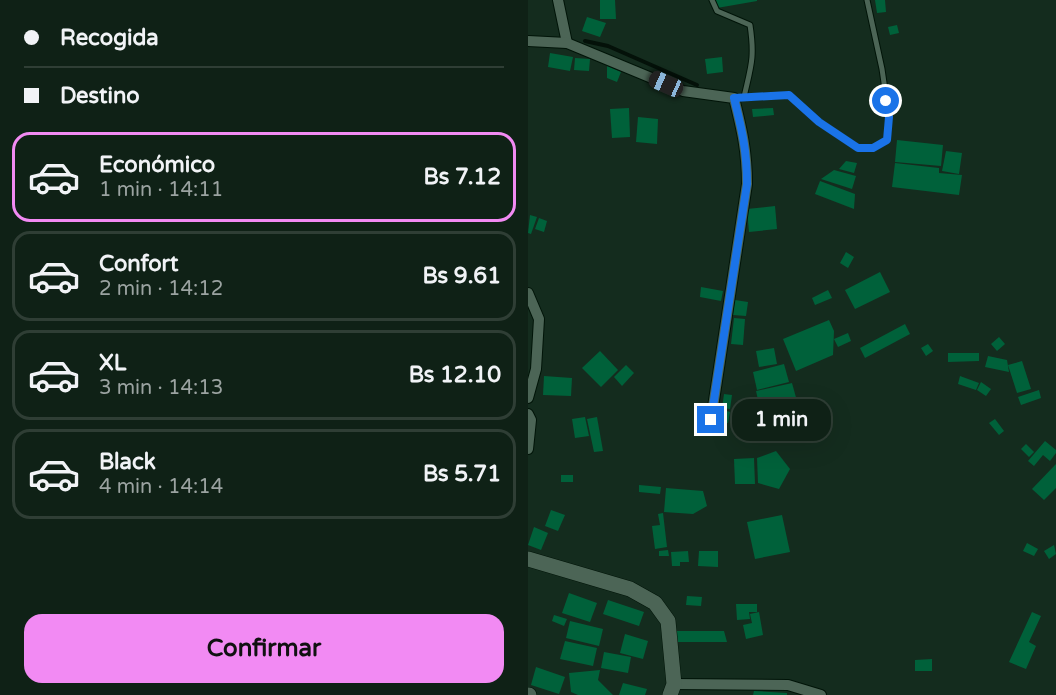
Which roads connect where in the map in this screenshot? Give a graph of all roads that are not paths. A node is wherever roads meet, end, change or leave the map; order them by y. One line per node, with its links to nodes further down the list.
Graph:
1 (558, 0): 5 (street)
2 (712, 0): 6 (lane)
3 (867, 0): 6 (lane)
4 (528, 41): 5 (street)
5 (567, 43): 6 (street)
6 (739, 98): 10 (street)
7 (528, 293): 8 (street)
8 (528, 398)
9 (528, 414): 11 (street)
10 (711, 420)
11 (528, 449)
12 (528, 560): 13 (street)
13 (672, 690): 14 (street)
14 (821, 695)

